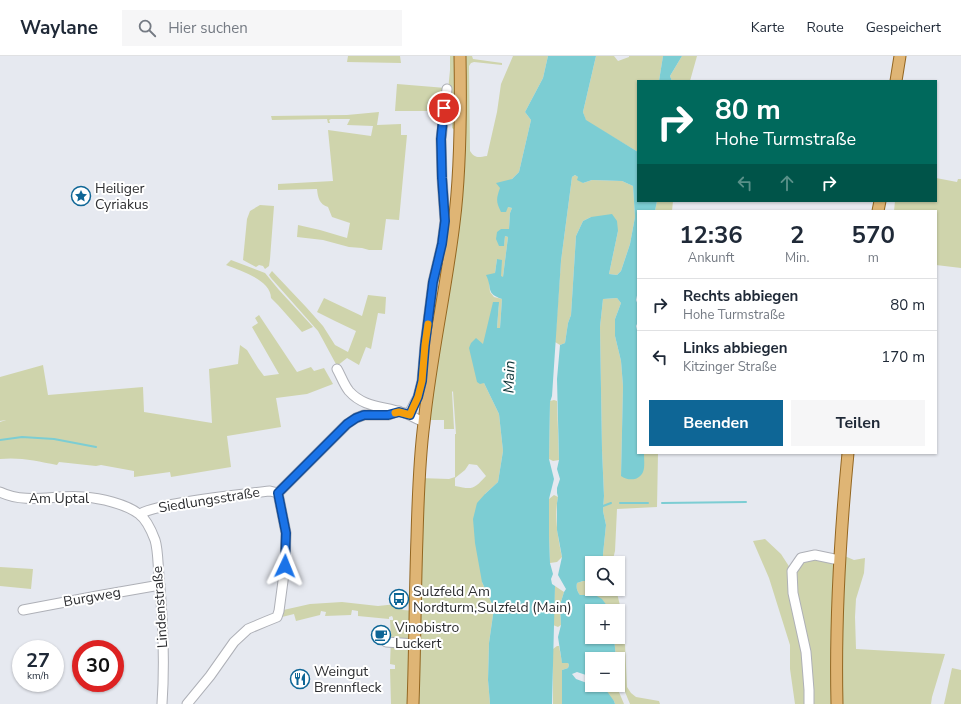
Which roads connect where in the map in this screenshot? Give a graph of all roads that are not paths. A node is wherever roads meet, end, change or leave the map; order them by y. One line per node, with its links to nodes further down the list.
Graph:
1 (460, 56): 8 (main road)
2 (900, 56): 3 (main road)
3 (896, 80)
4 (447, 89): 7 (street)
5 (337, 369): 6 (street)
6 (399, 412): 7 (street); 11 (street)
7 (410, 415): 8 (street)
8 (424, 422): 17 (main road)
9 (848, 454): 13 (main road)
10 (0, 492): 12 (street, Am Uptal)
11 (278, 493): 12 (street, Siedlungsstraße); 19 (street)
12 (140, 514): 14 (street, Lindenstraße)
13 (840, 560): 21 (street); 22 (main road)
14 (160, 585): 15 (street, Burgweg); 18 (street, Lindenstraße)
15 (23, 610)
16 (386, 642): 17 (street)
17 (415, 644): 20 (main road)
18 (162, 704)
19 (187, 704)
20 (413, 704)
21 (809, 704)
22 (837, 704)

